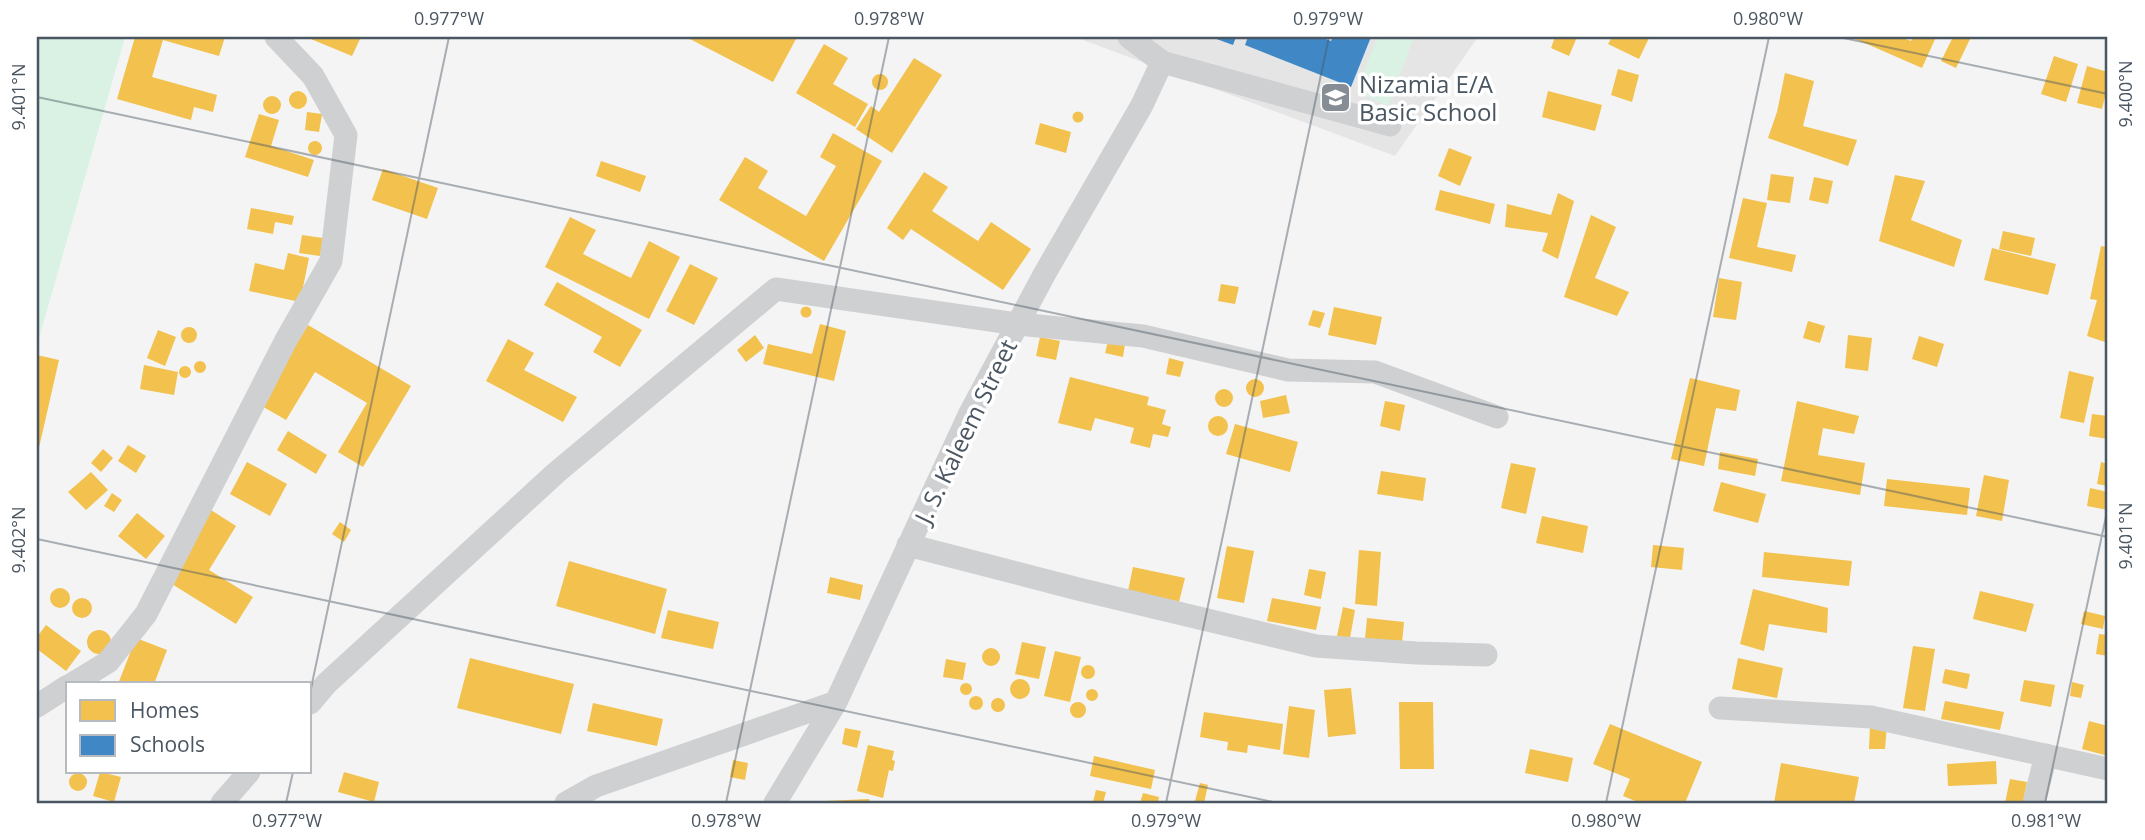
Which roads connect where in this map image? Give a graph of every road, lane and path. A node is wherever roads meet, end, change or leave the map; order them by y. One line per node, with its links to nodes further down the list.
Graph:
1 (276, 37): 9 (street)
2 (1129, 37): 3 (street)
3 (1162, 62): 4 (street); 5 (street, J. S. Kaleem Street)
4 (1390, 125)
5 (1018, 324): 6 (street); 7 (street, J. S. Kaleem Street); 11 (street)
6 (1497, 417)
7 (908, 545): 8 (street); 12 (street, J. S. Kaleem Street)
8 (1486, 655)
9 (75, 682)
10 (66, 688): 13 (street)
11 (312, 701)
12 (836, 702): 19 (street); 20 (street, J. S. Kaleem Street)
13 (37, 706)
14 (1720, 708): 15 (street)
15 (2046, 755): 16 (street); 21 (street)
16 (2108, 769)
17 (247, 774): 18 (street)
18 (222, 803)
19 (566, 803)
20 (775, 803)
21 (2034, 803)

